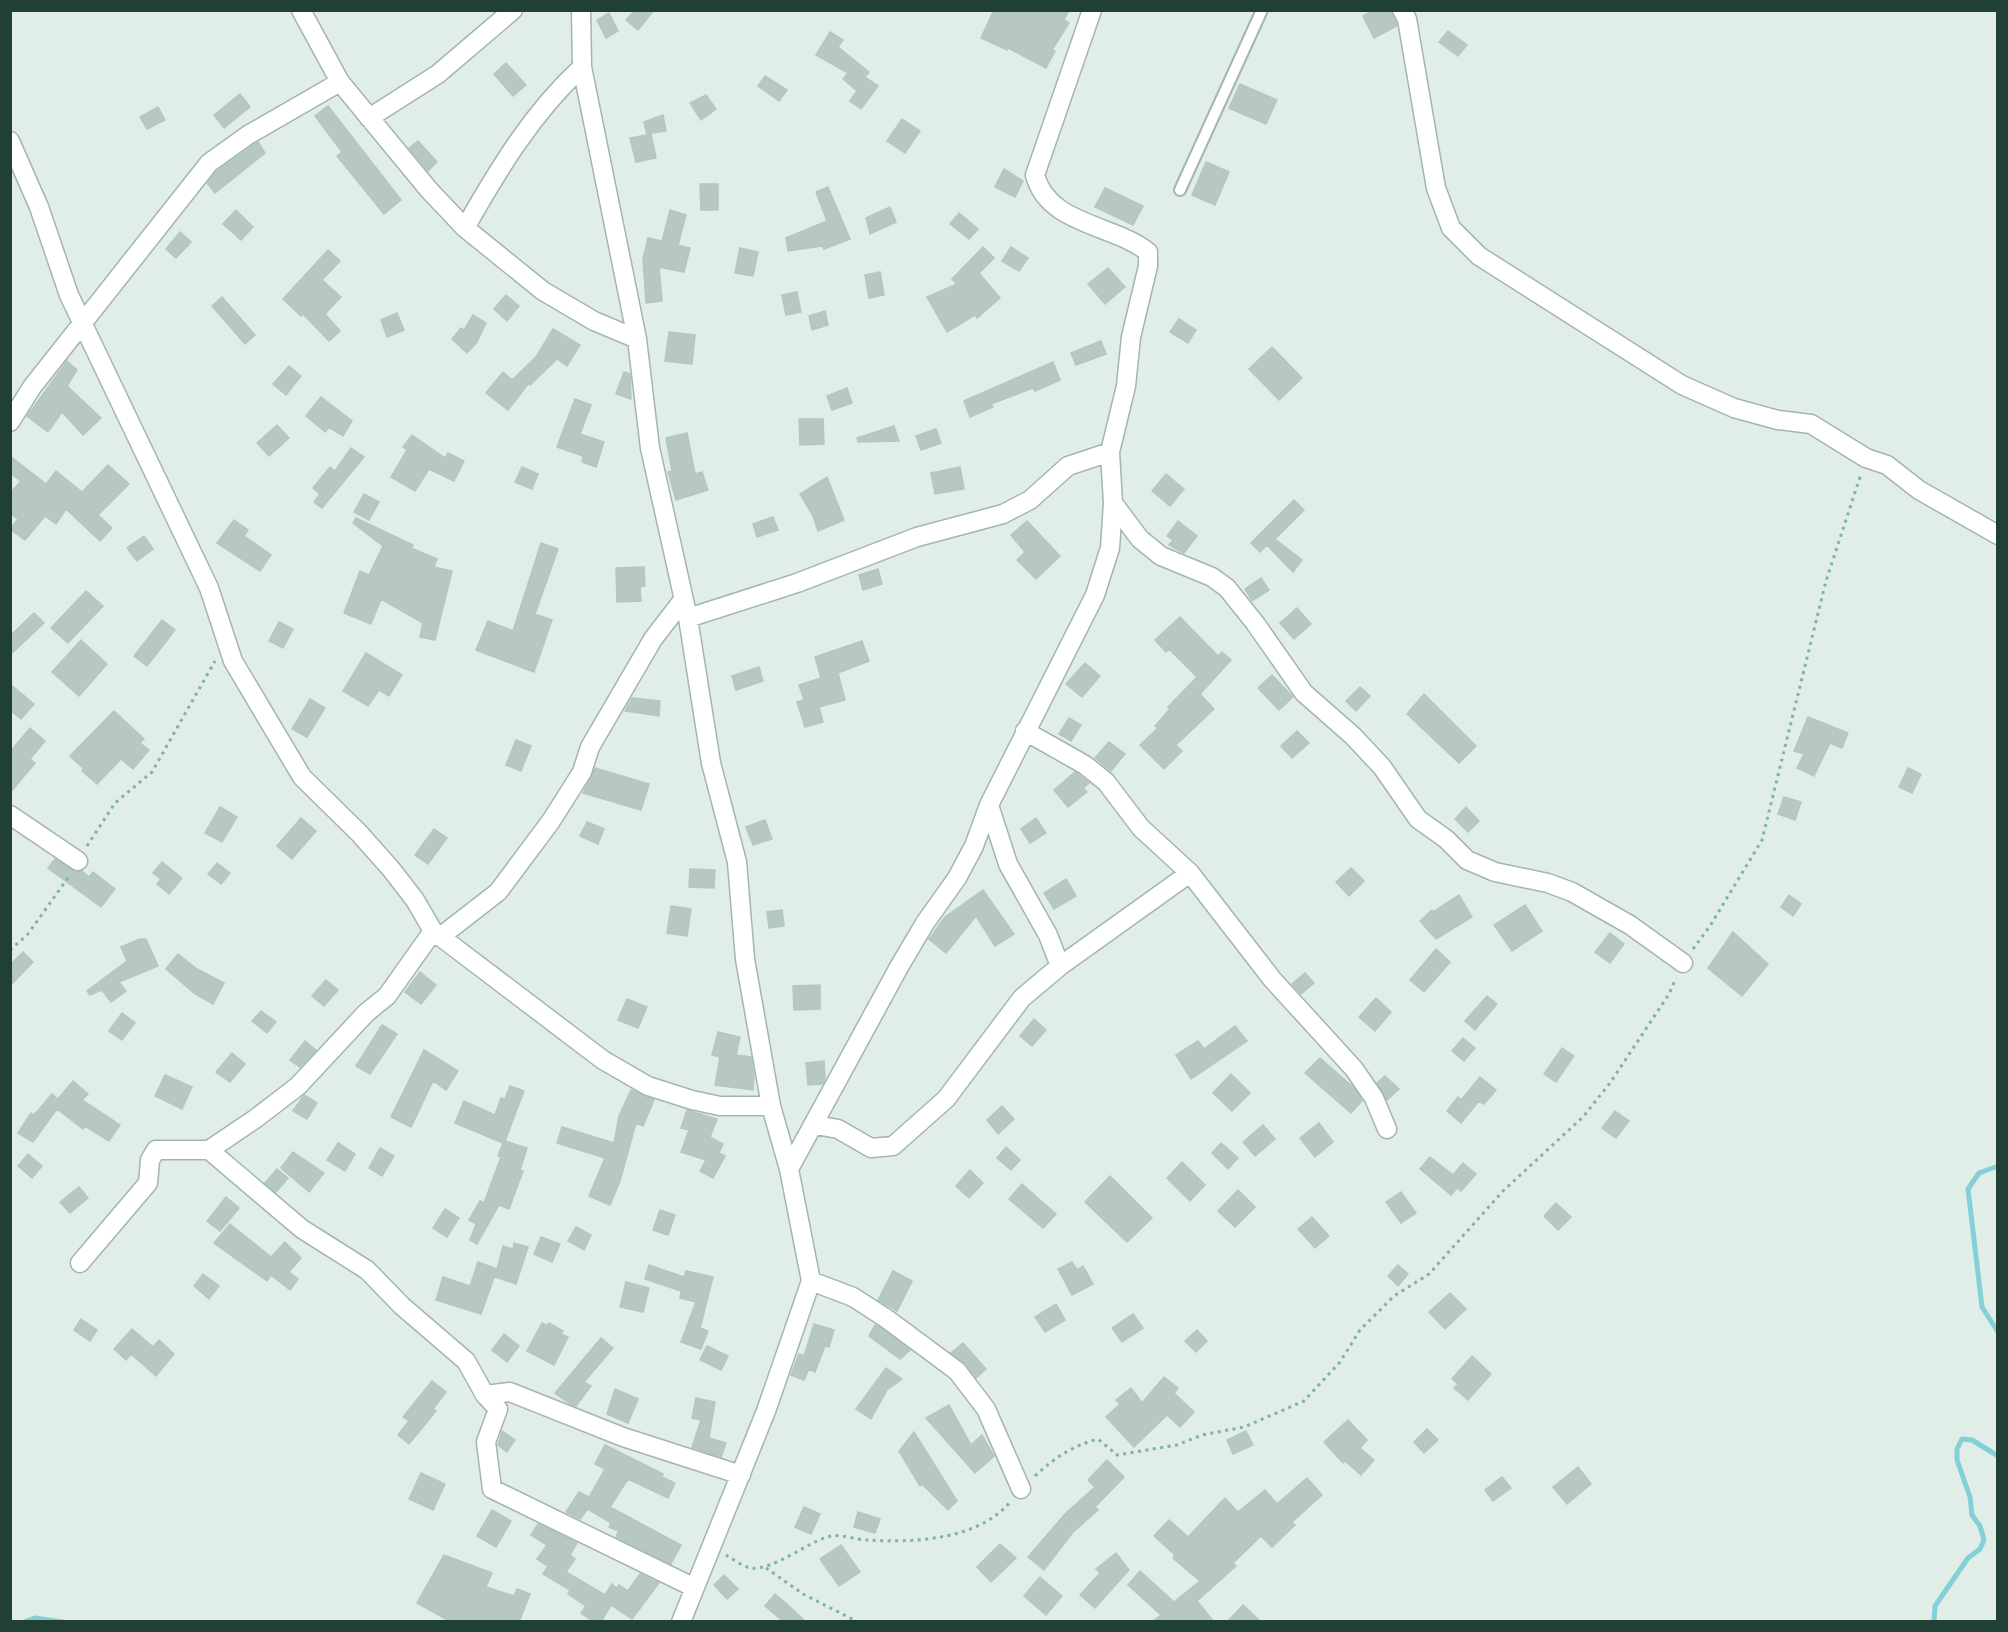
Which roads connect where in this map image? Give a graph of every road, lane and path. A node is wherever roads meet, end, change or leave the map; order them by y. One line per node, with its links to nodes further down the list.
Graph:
1 (301, 10): 8 (street)
2 (513, 10): 9 (street)
3 (580, 10): 7 (street)
4 (1092, 10): 16 (street)
5 (1262, 10): 11 (lane)
6 (1402, 10): 17 (street)
7 (582, 67): 12 (street); 14 (street)
8 (340, 82): 9 (street); 13 (street)
9 (369, 118): 12 (street)
10 (10, 141): 13 (street)
11 (1179, 190)
12 (465, 228): 14 (street)
13 (82, 325): 15 (street); 22 (street)
14 (637, 339): 20 (street)
15 (10, 422)
16 (1110, 452): 18 (street); 21 (street)
17 (1866, 458): 19 (street); 30 (path)
18 (1113, 502): 23 (street); 30 (street)
19 (1998, 535)
20 (683, 600): 21 (street); 28 (street)
21 (688, 618): 32 (street)
22 (223, 634): 26 (path); 28 (street)
23 (1025, 731): 24 (street); 27 (street)
24 (989, 805): 31 (street); 33 (street)
25 (10, 815): 26 (street)
26 (78, 861): 29 (path)
27 (1190, 873): 31 (street); 34 (street)
28 (436, 934): 32 (street); 35 (street)
29 (10, 950)
30 (1683, 963): 41 (path)
31 (1060, 966): 33 (street)
32 (771, 1106): 36 (street)
33 (816, 1125): 36 (street)
34 (1387, 1129)
35 (209, 1150): 37 (street); 39 (street)
36 (789, 1169): 38 (street)
37 (80, 1263)
38 (811, 1281): 40 (street); 41 (street)
39 (485, 1395): 40 (street); 44 (street)
40 (741, 1475): 42 (street)
41 (1021, 1489): 43 (path)
42 (712, 1546): 43 (path); 44 (street)
43 (766, 1568): 46 (path)
44 (693, 1587): 45 (street)
45 (681, 1622)
46 (858, 1622)

